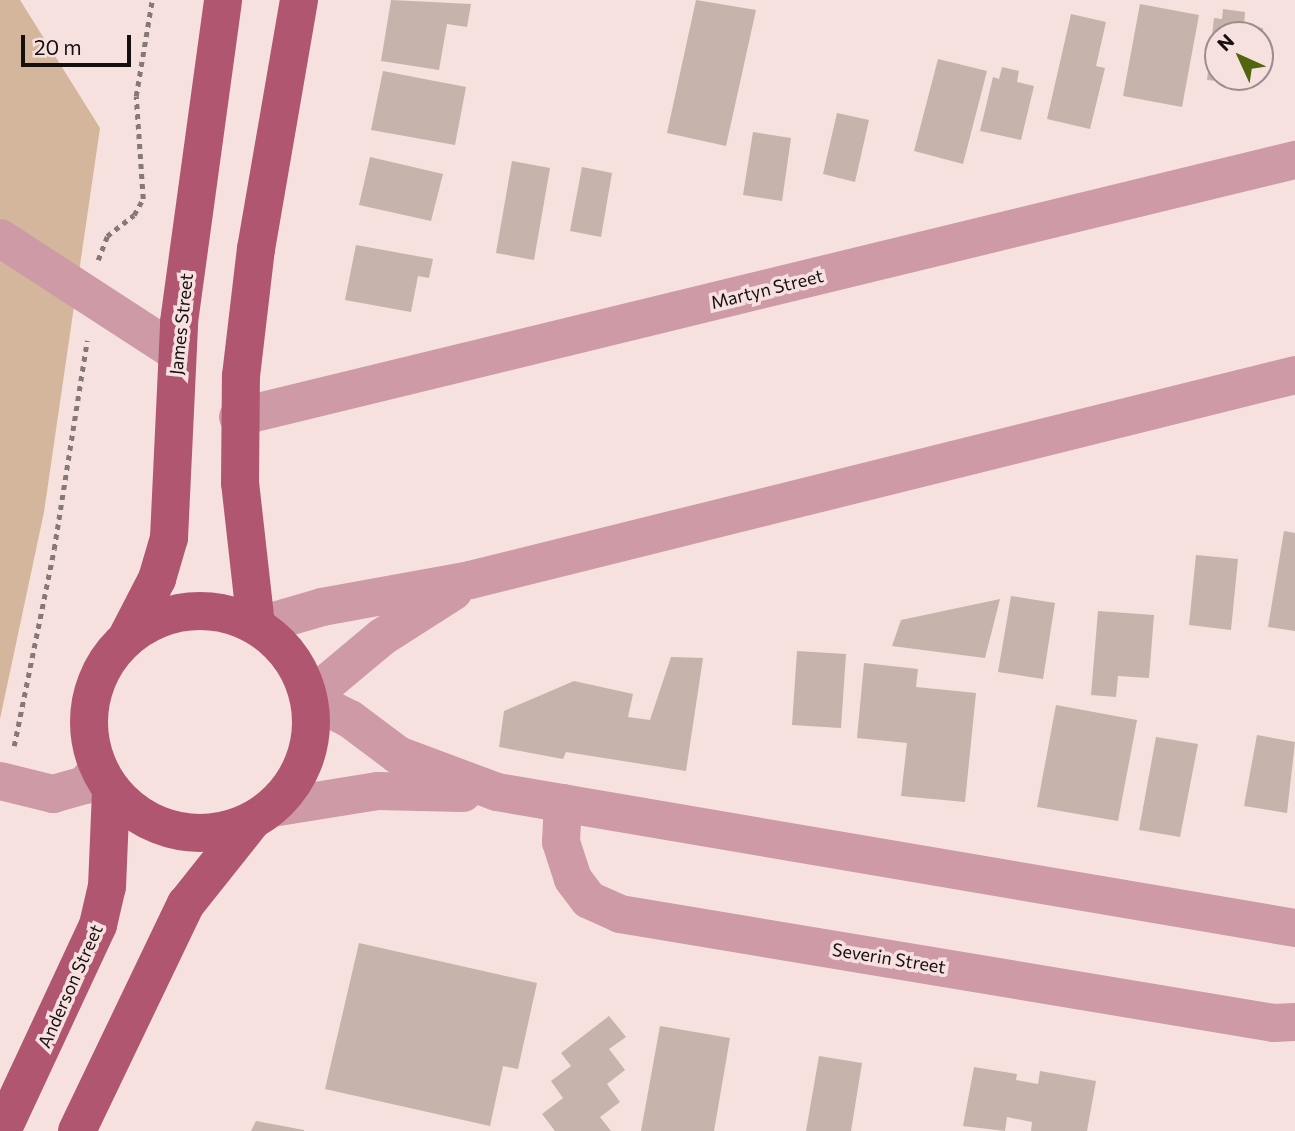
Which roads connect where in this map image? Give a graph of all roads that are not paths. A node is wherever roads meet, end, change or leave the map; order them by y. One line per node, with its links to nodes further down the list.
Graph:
1 (223, 0): 5 (main road, James Street)
2 (299, 0): 7 (main road)
3 (1295, 160): 7 (street, Martyn Street)
4 (0, 238): 5 (street)
5 (177, 353): 10 (main road, James Street)
6 (1295, 374): 8 (street)
7 (239, 417): 9 (main road)
8 (470, 580): 9 (street); 11 (street)
9 (256, 626): 10 (main road); 11 (main road)
10 (124, 641): 12 (main road)
11 (309, 699): 14 (street); 16 (main road)
12 (105, 780): 13 (street); 16 (main road); 19 (main road, Anderson Street)
13 (2, 782)
14 (497, 792): 15 (street); 16 (street)
15 (563, 803): 17 (street); 18 (street, Severin Street)
16 (262, 814): 20 (main road)
17 (1295, 928)
18 (1295, 1023)
19 (2, 1131)
20 (78, 1131)

